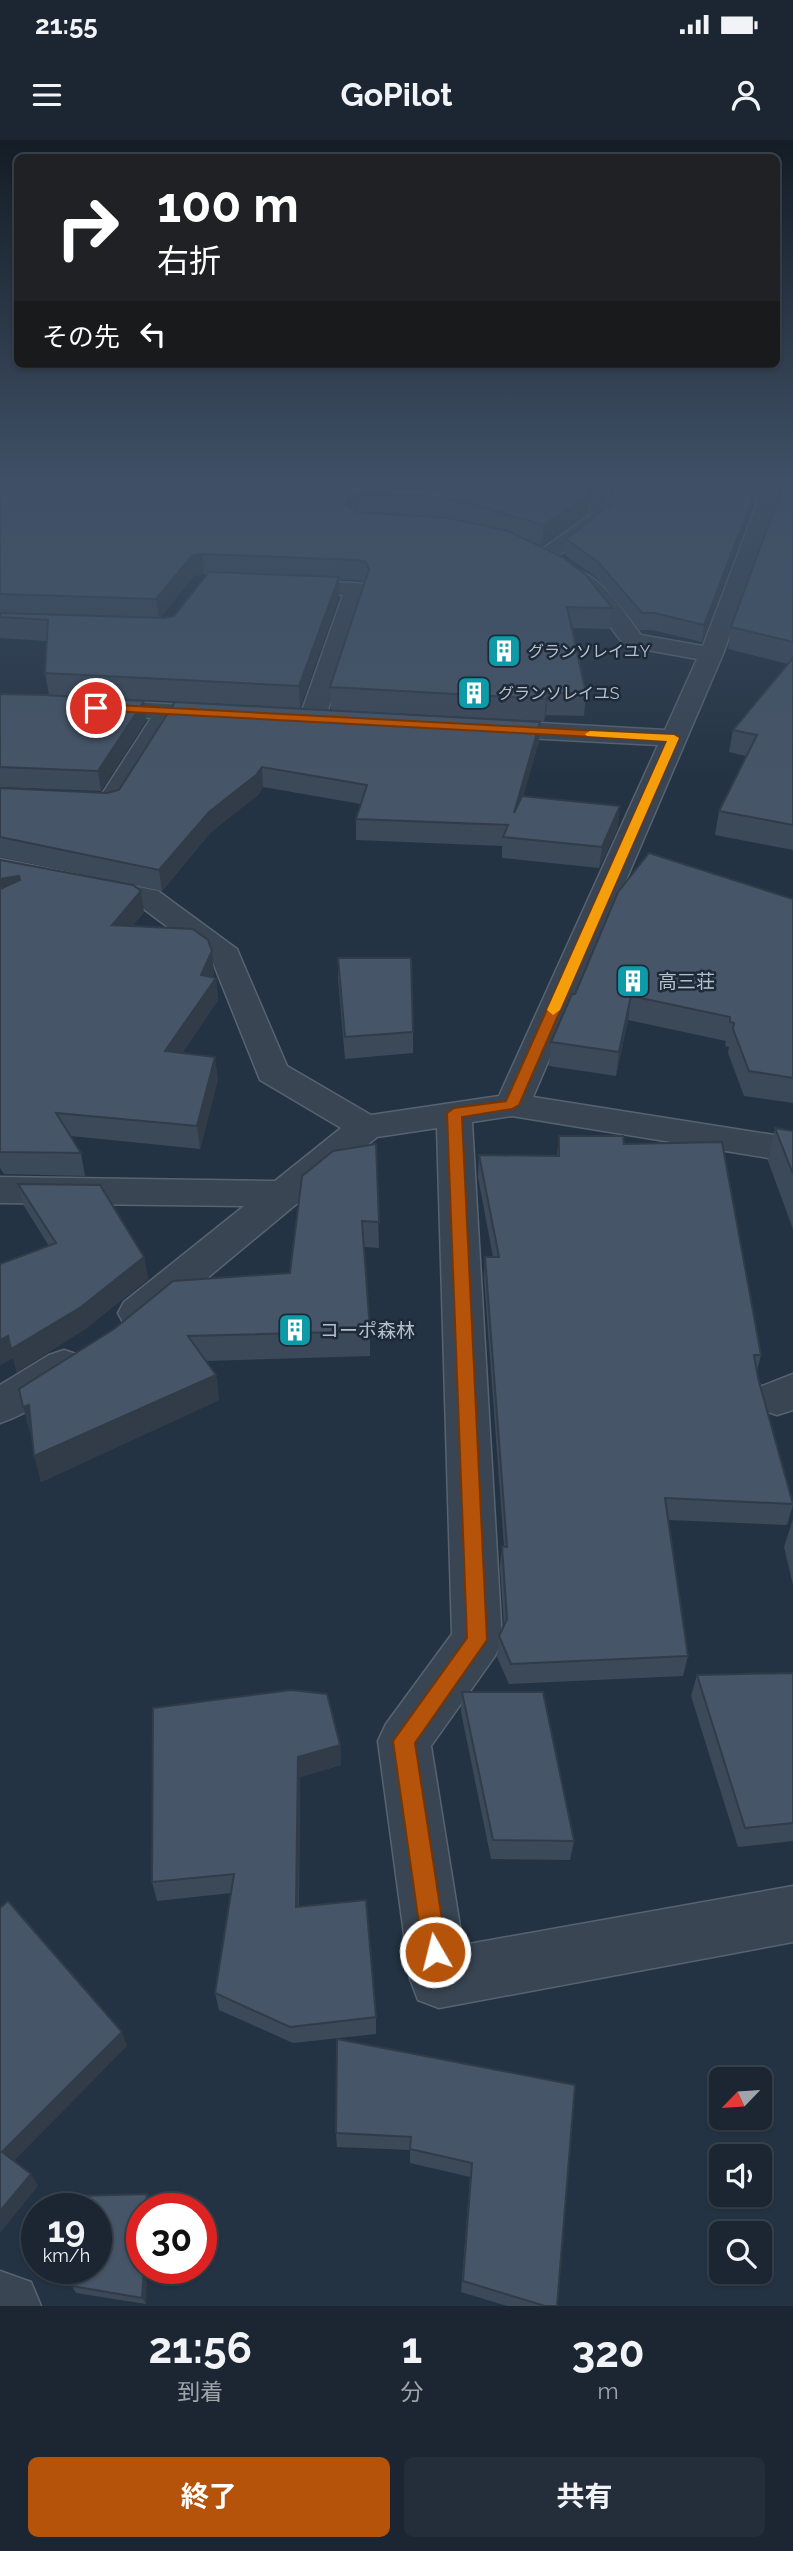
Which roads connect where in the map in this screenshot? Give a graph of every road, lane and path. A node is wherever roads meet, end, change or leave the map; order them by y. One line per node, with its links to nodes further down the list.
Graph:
1 (581, 579): 4 (street)
2 (739, 579): 4 (street)
3 (259, 585): 9 (street)
4 (711, 654): 12 (street)
5 (0, 702): 6 (street)
6 (168, 711): 7 (street); 13 (street)
7 (247, 716)
8 (286, 718): 9 (street)
9 (312, 719): 10 (street)
10 (340, 721)
11 (465, 727): 12 (street)
12 (674, 738): 15 (street)
13 (0, 798)
14 (0, 868): 17 (street)
15 (512, 1105): 16 (street); 18 (street)
16 (454, 1113): 17 (street); 22 (street)
17 (366, 1127): 20 (street)
18 (793, 1150)
19 (0, 1190): 20 (street)
20 (284, 1194): 21 (street)
21 (0, 1406)
22 (793, 1914)
23 (0, 2305): 24 (street)
24 (7, 2306)

